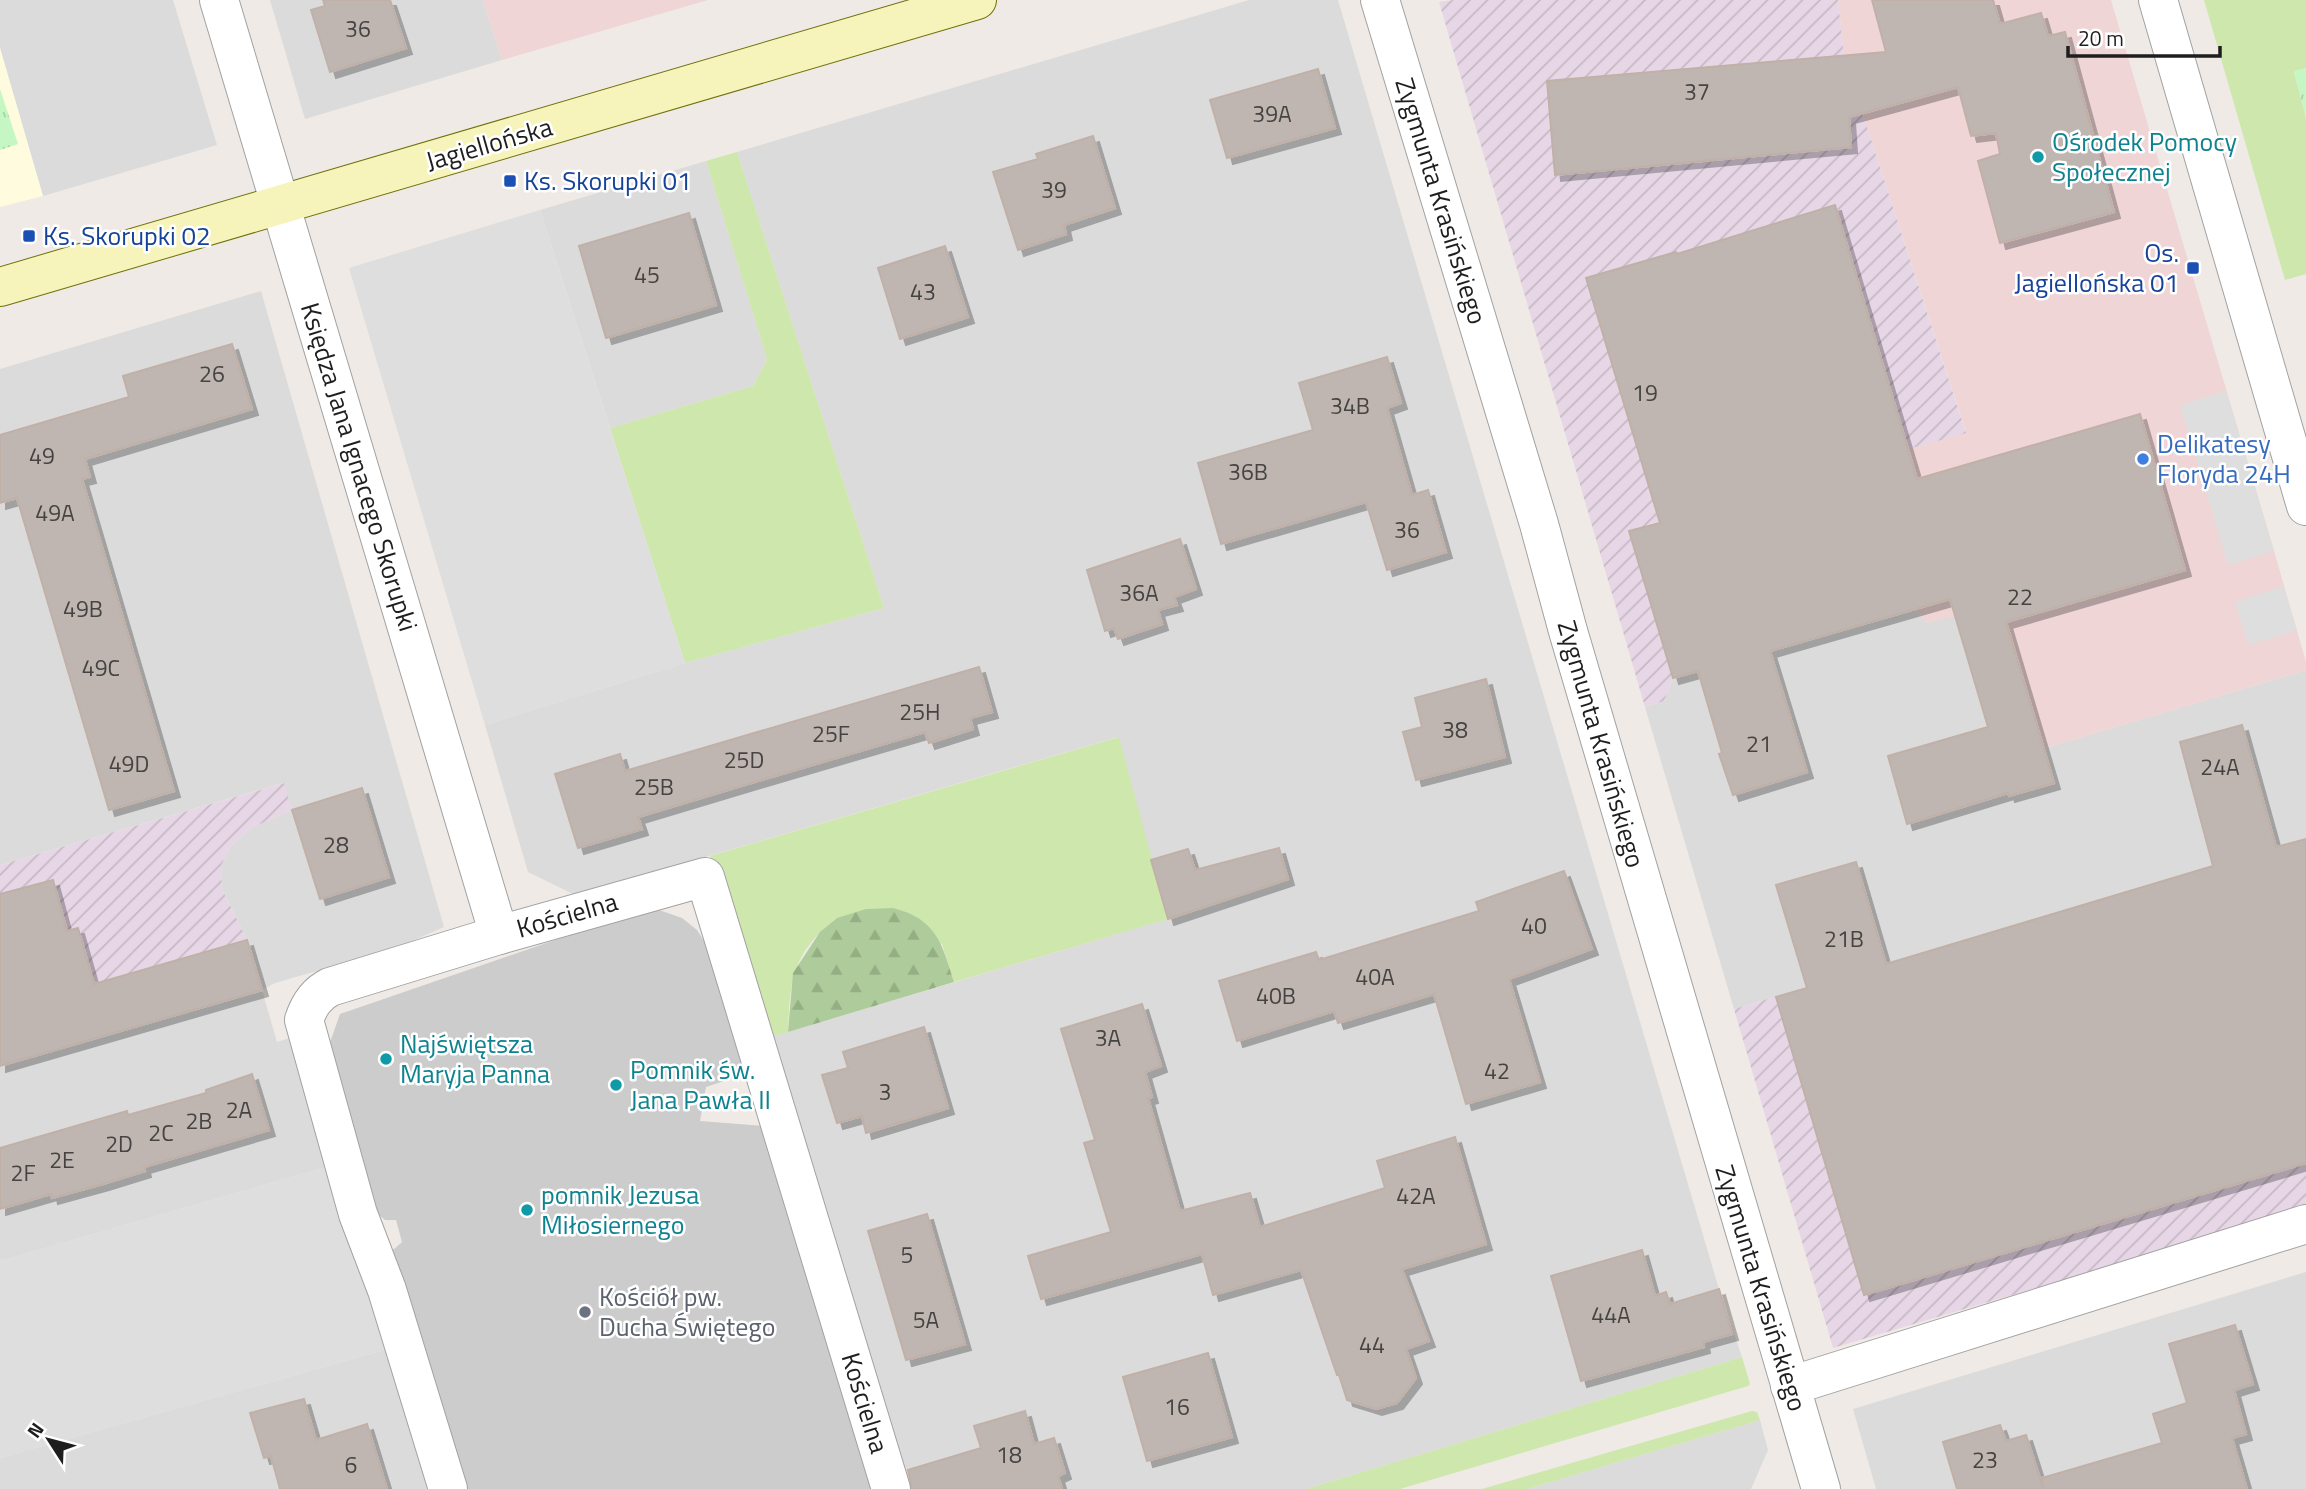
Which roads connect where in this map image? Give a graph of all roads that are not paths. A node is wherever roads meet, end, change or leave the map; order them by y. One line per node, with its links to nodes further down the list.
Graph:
1 (219, 0): 5 (street, Księdza Jana Ignacego Skorupki)
2 (978, 0): 5 (street, Jagiellońska)
3 (1380, 0): 10 (street, Zygmunta Krasińskiego)
4 (2158, 0): 7 (street)
5 (279, 205): 6 (street, Jagiellońska); 8 (street, Księdza Jana Ignacego Skorupki)
6 (0, 287)
7 (2306, 506)
8 (499, 935): 11 (street, Kościelna); 12 (street, Kościelna)
9 (2306, 1224): 10 (street)
10 (1790, 1385): 13 (street, Zygmunta Krasińskiego)
11 (448, 1489)
12 (891, 1489)
13 (1821, 1489)

